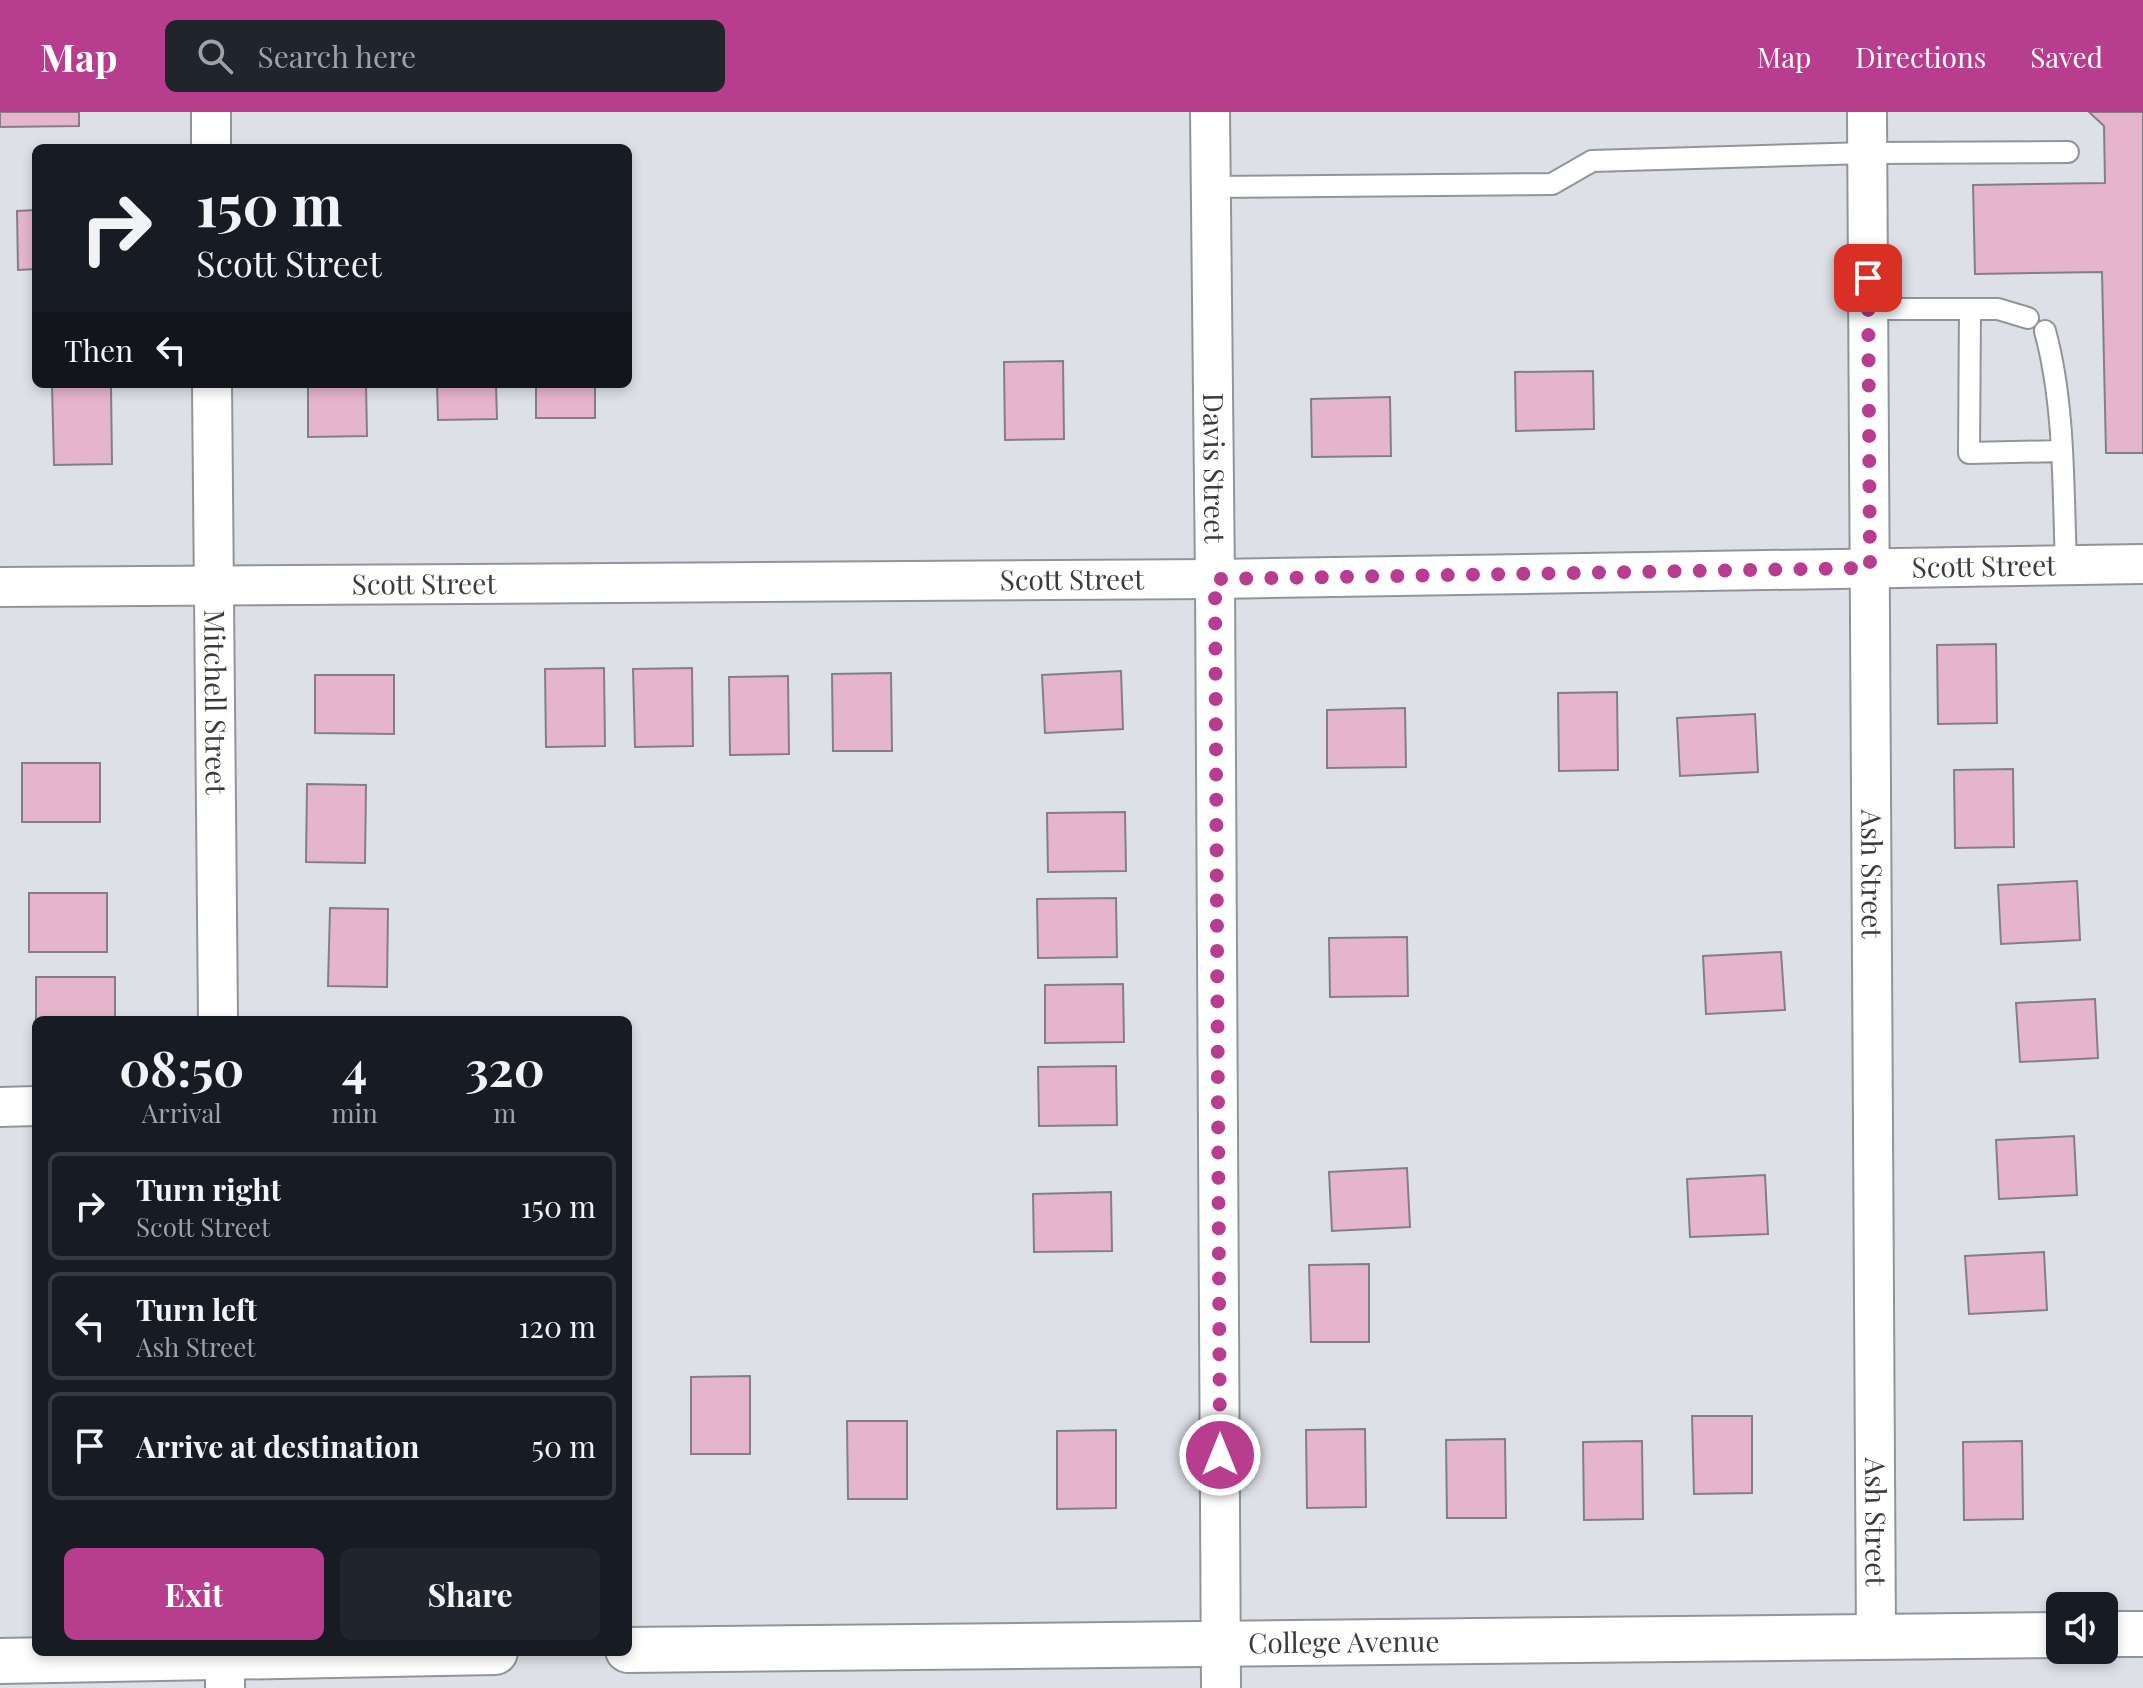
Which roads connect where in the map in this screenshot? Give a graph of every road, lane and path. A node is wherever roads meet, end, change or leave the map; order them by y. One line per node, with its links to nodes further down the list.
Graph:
1 (211, 112): 4 (street)
2 (1210, 112): 7 (street, Davis Street)
3 (1867, 112): 6 (street, Ash Street)
4 (211, 144)
5 (2068, 152): 6 (lane)
6 (1868, 153): 7 (lane); 8 (street, Ash Street)
7 (1210, 187): 17 (street, Davis Street)
8 (1868, 309): 9 (lane); 16 (street, Ash Street)
9 (1970, 309): 10 (lane); 13 (lane)
10 (2028, 318)
11 (2045, 331): 13 (lane)
12 (212, 388): 18 (street, Mitchell Street)
13 (2061, 451): 15 (lane)
14 (2143, 564): 15 (street, Scott Street)
15 (2066, 565): 16 (street, Scott Street)
16 (1870, 568): 17 (street, Scott Street); 26 (street, Ash Street)
17 (1215, 579): 18 (street, Scott Street); 27 (street, Davis Street)
18 (212, 584): 19 (street, Scott Street); 20 (street, Mitchell Street)
19 (0, 587)
20 (218, 1016)
21 (32, 1106): 22 (street)
22 (0, 1107)
23 (2118, 1634): 24 (street)
24 (2143, 1634)
25 (2046, 1635): 26 (street, College Avenue)
26 (1876, 1637): 27 (street, College Avenue)
27 (1221, 1643): 28 (street, College Avenue); 32 (street, Davis Street)
28 (632, 1650)
29 (412, 1656): 31 (street)
30 (0, 1661): 31 (street)
31 (225, 1665)
32 (1221, 1688)

